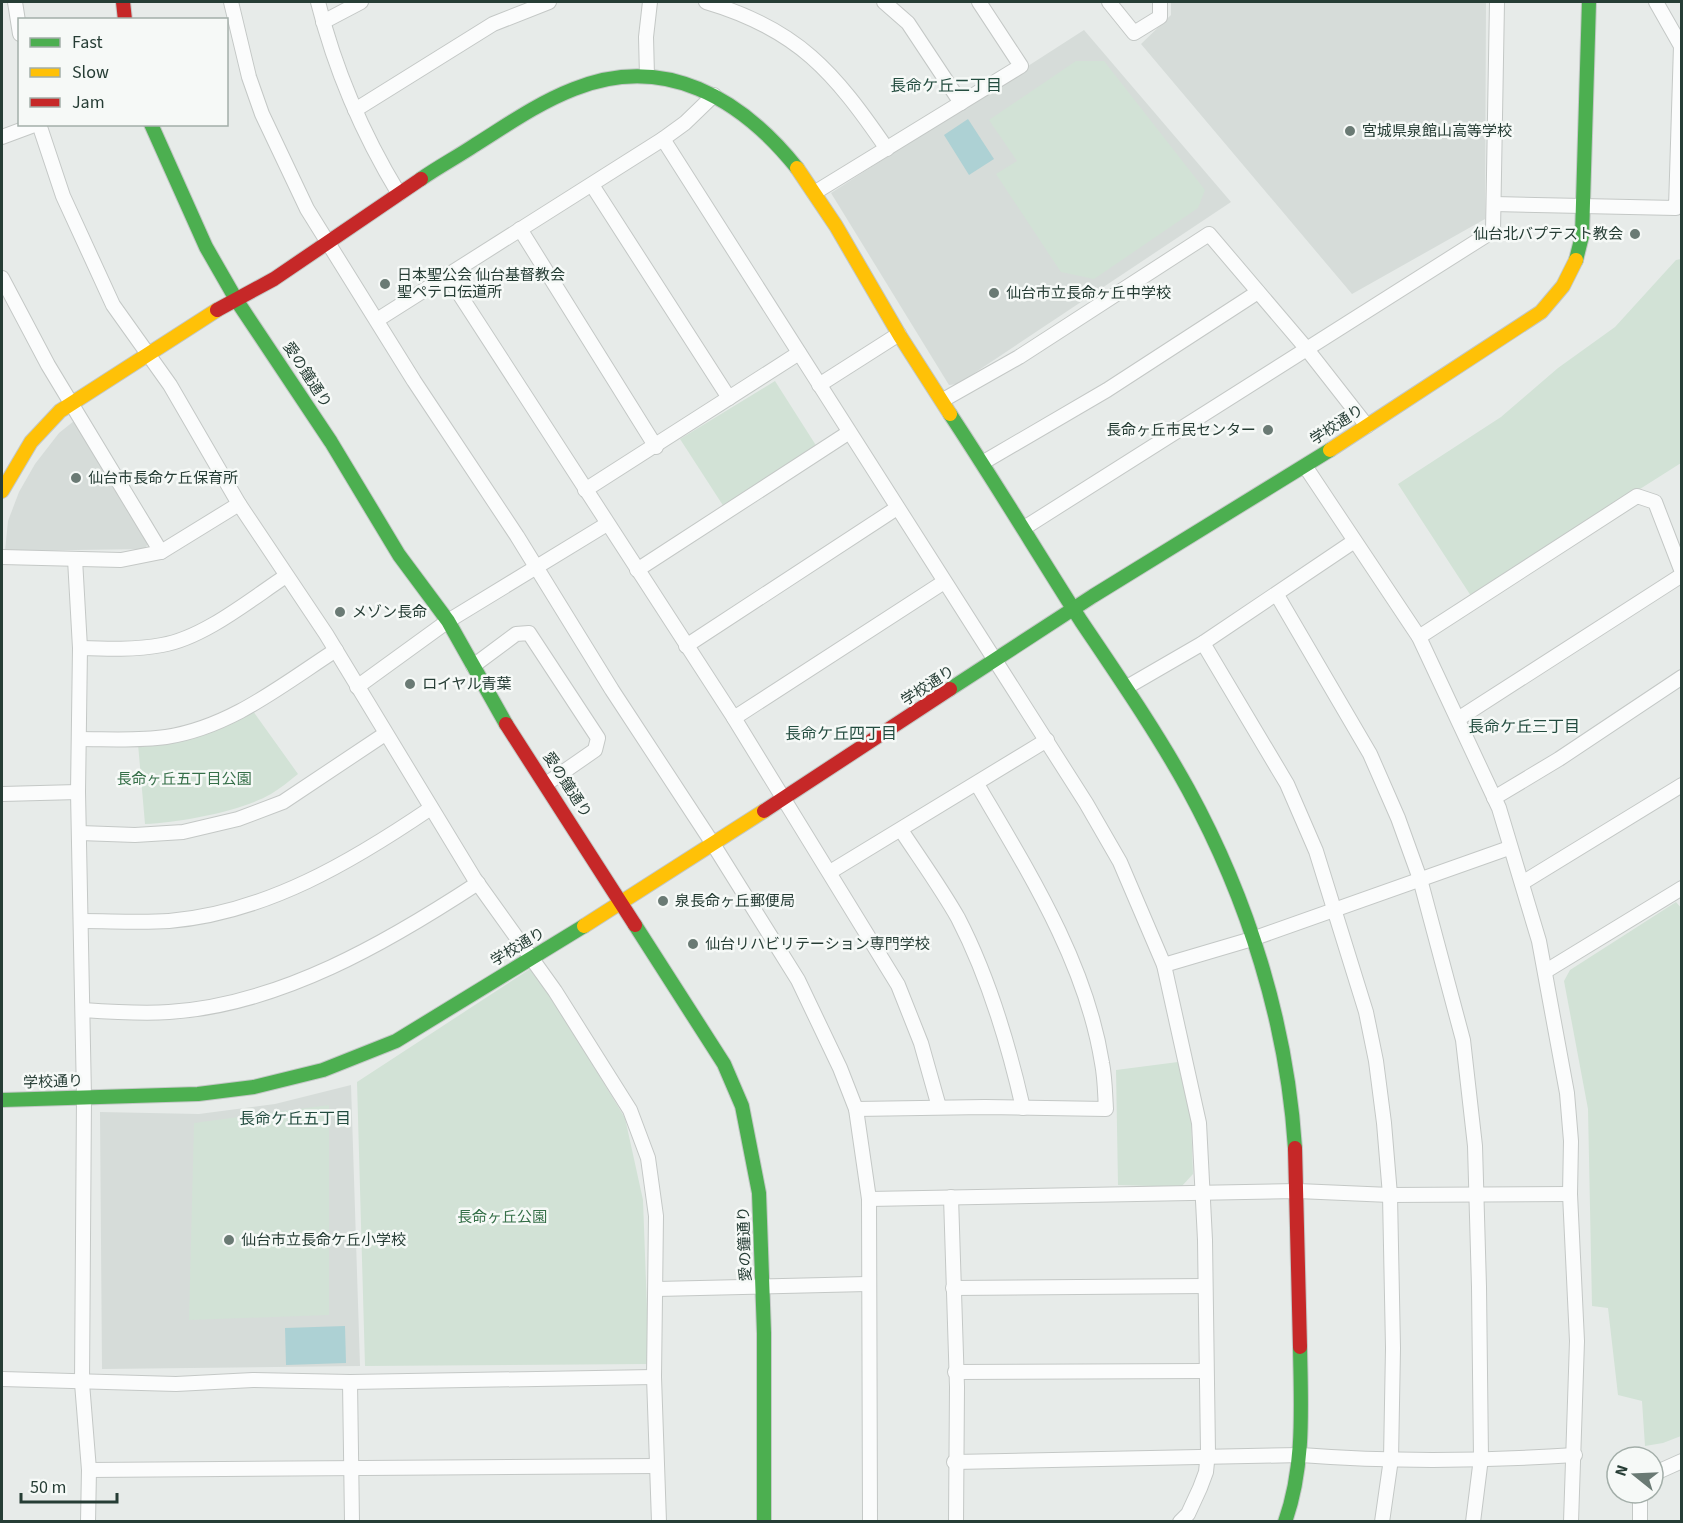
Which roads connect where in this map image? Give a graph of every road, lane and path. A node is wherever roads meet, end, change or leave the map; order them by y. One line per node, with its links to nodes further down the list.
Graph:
1 (15, 2): 17 (street)
2 (123, 2): 16 (street)
3 (231, 2): 35 (street)
4 (318, 2): 18 (street)
5 (361, 2): 18 (street)
6 (549, 2): 22 (street)
7 (650, 2): 19 (street)
8 (706, 2): 28 (street)
9 (884, 2): 21 (street)
10 (979, 2): 21 (street)
11 (1109, 2): 12 (street)
12 (1160, 2)
13 (1497, 2): 32 (street)
14 (1589, 2): 33 (street, 学校通り)
15 (1656, 2): 33 (street)
16 (125, 18)
17 (18, 21)
18 (323, 22): 22 (street)
19 (647, 76): 20 (street); 31 (street)
20 (714, 95): 27 (street); 30 (street)
21 (961, 103): 28 (street)
22 (355, 110): 31 (street)
23 (32, 126): 26 (street)
24 (39, 126): 44 (street)
25 (152, 126): 39 (street, 愛の鐘通り)
26 (2, 137)
27 (663, 139): 29 (street); 43 (street)
28 (887, 149): 30 (street)
29 (592, 185): 34 (street); 46 (street)
30 (814, 193): 41 (street)
31 (399, 194): 35 (street)
32 (1494, 204): 33 (street); 42 (street)
33 (1584, 207): 49 (street, 学校通り)
34 (520, 229): 36 (street); 51 (street)
35 (328, 243): 39 (street); 40 (street)
36 (447, 275): 40 (street); 56 (street)
37 (2, 278): 48 (street)
38 (1258, 292): 42 (street); 47 (street); 53 (street)
39 (237, 301): 44 (street); 73 (street, 愛の鐘通り)
40 (377, 320): 66 (street)
41 (899, 334): 45 (street); 47 (street)
42 (1306, 348): 49 (street); 61 (street)
43 (799, 353): 45 (street); 46 (street)
44 (150, 354): 48 (street); 58 (street)
45 (819, 385): 50 (street)
46 (729, 398): 51 (street)
47 (943, 400): 53 (street)
48 (71, 402): 55 (street); 63 (street)
49 (1367, 426): 54 (street, 学校通り)
50 (848, 433): 59 (street); 67 (street)
51 (656, 447): 56 (street)
52 (2, 462): 55 (street)
53 (982, 463): 61 (street)
54 (1305, 466): 62 (street); 72 (street, 学校通り)
55 (9, 475): 57 (street)
56 (585, 490): 60 (street)
57 (2, 491)
58 (239, 504): 63 (street); 69 (street)
59 (897, 508): 70 (street); 76 (street)
60 (607, 524): 66 (street); 67 (street)
61 (1024, 528): 72 (street)
62 (1353, 542): 71 (street); 74 (street)
63 (161, 552): 65 (street)
64 (2, 557): 65 (street)
65 (75, 559): 77 (street)
66 (537, 568): 73 (street); 99 (street)
67 (637, 570): 76 (street)
68 (1682, 573): 74 (street); 85 (street)
69 (286, 576): 77 (street); 78 (street)
70 (944, 582): 79 (street); 84 (street)
71 (1277, 595): 75 (street); 102 (street)
72 (1074, 609): 79 (street, 学校通り); 83 (street)
73 (448, 621): 80 (street, 愛の鐘通り); 82 (street)
74 (1419, 638): 85 (street)
75 (1203, 643): 83 (street); 107 (street)
76 (686, 646): 84 (street)
77 (80, 648): 87 (street)
78 (336, 650): 82 (street); 87 (street)
79 (994, 663): 88 (street); 95 (street, 学校通り)
80 (473, 666): 89 (street, 愛の鐘通り); 89 (street)
81 (1682, 677): 94 (street)
82 (357, 687): 86 (street)
83 (1127, 687): 109 (street)
84 (734, 718): 95 (street)
85 (1458, 719): 94 (street)
86 (385, 734): 96 (street); 98 (street)
87 (79, 739): 92 (street)
88 (1047, 740): 90 (street); 111 (street)
89 (546, 784): 106 (street, 愛の鐘通り)
90 (977, 784): 97 (street); 117 (street)
91 (1682, 786): 104 (street)
92 (78, 792): 93 (street); 98 (street)
93 (2, 794)
94 (1494, 798): 100 (street)
95 (784, 799): 99 (street, 学校通り); 101 (street)
96 (431, 808): 103 (street); 108 (street)
97 (901, 830): 101 (street); 117 (street)
98 (80, 833): 108 (street)
99 (713, 844): 106 (street, 学校通り); 118 (street)
100 (1509, 848): 102 (street); 104 (street)
101 (830, 872): 116 (street)
102 (1420, 879): 107 (street); 120 (street)
103 (478, 883): 110 (street); 113 (street)
104 (1522, 883): 112 (street)
105 (1682, 888): 112 (street)
106 (622, 903): 110 (street, 学校通り); 127 (street, 愛の鐘通り)
107 (1334, 910): 109 (street); 123 (street)
108 (82, 921): 113 (street)
109 (1252, 939): 111 (street); 119 (street)
110 (532, 958): 114 (street, 学校通り); 130 (street)
111 (1164, 965): 121 (street)
112 (1546, 971): 122 (street)
113 (83, 1010): 114 (street)
114 (84, 1097): 115 (street, 学校通り); 136 (street)
115 (2, 1100)
116 (939, 1107): 117 (street); 118 (street)
117 (1023, 1108)
118 (856, 1109): 125 (street)
119 (1298, 1191): 121 (street); 123 (street); 137 (street)
120 (1476, 1193): 122 (street); 123 (street); 140 (street)
121 (1202, 1194): 124 (street); 128 (street)
122 (1570, 1194): 138 (street)
123 (1390, 1195): 141 (street)
124 (951, 1197): 125 (street); 129 (street)
125 (869, 1199): 126 (street)
126 (867, 1284): 127 (street); 153 (street)
127 (763, 1285): 130 (street); 152 (street, 愛の鐘通り)
128 (1205, 1286): 129 (street); 131 (street)
129 (953, 1288): 132 (street)
130 (657, 1289): 133 (street)
131 (1206, 1371): 132 (street); 139 (street)
132 (955, 1372): 143 (street)
133 (654, 1377): 135 (street); 144 (street)
134 (2, 1379): 136 (street)
135 (350, 1382): 136 (street); 145 (street)
136 (82, 1383): 147 (street)
137 (1301, 1455): 139 (street); 141 (street); 156 (street)
138 (1575, 1455): 140 (street); 159 (street)
139 (1207, 1457): 143 (street); 155 (street)
140 (1481, 1458): 141 (street); 158 (street)
141 (1391, 1459): 157 (street)
142 (1682, 1461): 146 (street)
143 (954, 1462): 154 (street)
144 (656, 1466): 145 (street); 151 (street)
145 (352, 1468): 147 (street); 150 (street)
146 (1665, 1469)
147 (88, 1470): 149 (street)
148 (1640, 1505): 160 (street)
149 (88, 1521)
150 (352, 1521)
151 (659, 1521)
152 (764, 1521)
153 (870, 1521)
154 (956, 1521)
155 (1180, 1521)
156 (1285, 1521)
157 (1382, 1521)
158 (1473, 1521)
159 (1571, 1521)
160 (1640, 1521)

